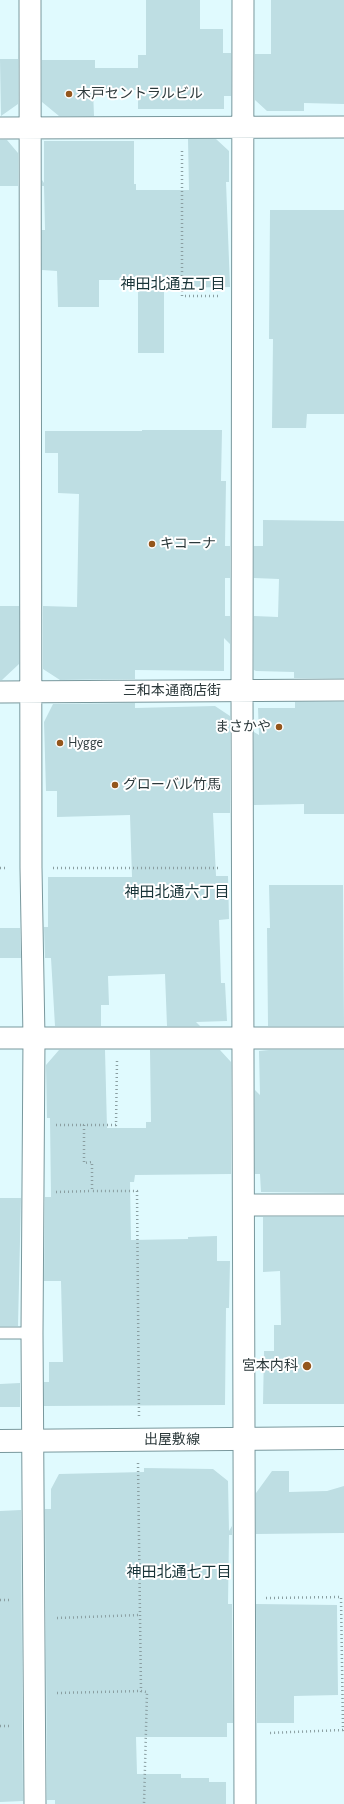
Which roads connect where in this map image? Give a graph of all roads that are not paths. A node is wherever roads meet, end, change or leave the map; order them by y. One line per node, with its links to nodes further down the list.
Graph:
1 (30, 0): 6 (street)
2 (243, 0): 3 (street)
3 (243, 127): 4 (street); 6 (street); 7 (street)
4 (344, 127)
5 (0, 128): 6 (street)
6 (30, 128): 9 (street)
7 (242, 690): 8 (street, 三和本通商店街); 9 (street, 三和本通商店街); 14 (street)
8 (344, 690)
9 (31, 691): 10 (street, 三和本通商店街); 12 (street)
10 (0, 692)
11 (0, 1038): 12 (street)
12 (34, 1038): 14 (street); 18 (street)
13 (344, 1038): 14 (street)
14 (243, 1039): 15 (street)
15 (244, 1205): 16 (street); 20 (street)
16 (344, 1205)
17 (0, 1333): 18 (lane)
18 (32, 1333): 22 (street)
19 (344, 1438): 20 (street, 出屋敷線)
20 (244, 1440): 22 (street, 出屋敷線); 24 (street)
21 (0, 1441): 22 (street, 出屋敷線)
22 (33, 1441): 23 (street)
23 (35, 1804)
24 (245, 1804)

